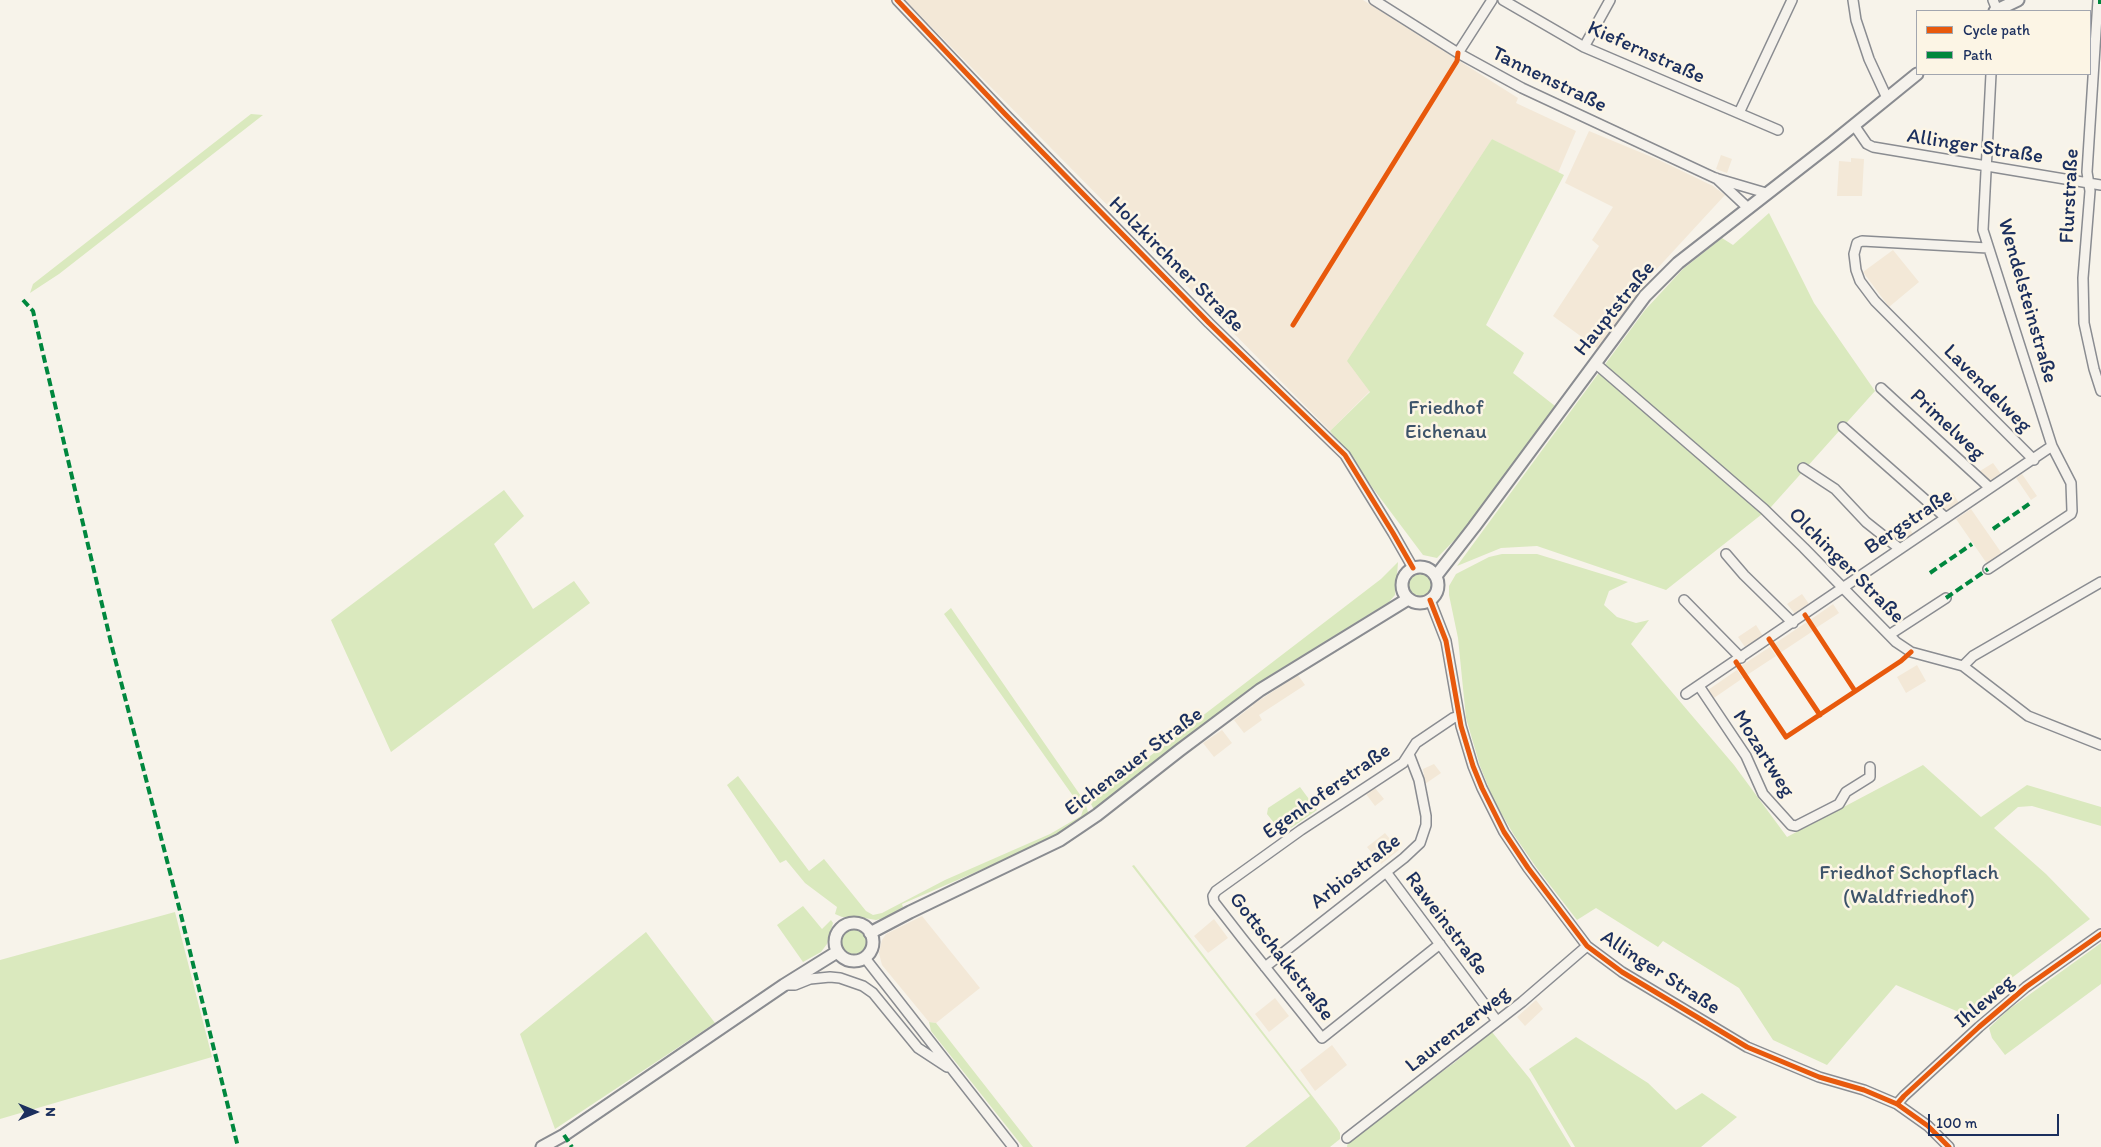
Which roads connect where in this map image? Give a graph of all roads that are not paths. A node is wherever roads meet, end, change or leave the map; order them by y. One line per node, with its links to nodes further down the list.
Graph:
1 (897, 0): 38 (street, Holzkirchner Straße)
2 (1374, 0): 12 (street, Tannenstraße)
3 (1492, 0): 12 (street)
4 (1503, 0): 11 (street, Kiefernstraße)
5 (1610, 0): 11 (street)
6 (1792, 0): 17 (street)
7 (1854, 0): 15 (street)
8 (2018, 0): 10 (main road)
9 (2099, 1): 16 (street, Flurstraße)
10 (1995, 7)
11 (1584, 47): 17 (street, Kiefernstraße)
12 (1458, 53): 21 (street, Tannenstraße)
13 (1916, 75): 15 (main road, Hauptstraße)
14 (1990, 75): 20 (street, Wendelsteinstraße)
15 (1888, 98): 18 (main road, Hauptstraße)
16 (2097, 103): 22 (street, Flurstraße)
17 (1739, 112): 19 (street, Kiefernstraße)
18 (1854, 125): 20 (street, Allinger Straße); 24 (main road, Hauptstraße)
19 (1778, 130)
20 (1987, 165): 22 (street, Allinger Straße); 26 (street, Wendelsteinstraße)
21 (1715, 178): 24 (street, Tannenstraße); 25 (street, Tannenstraße)
22 (2088, 184): 23 (street, Allinger Straße); 29 (street, Flurstraße)
23 (2101, 185)
24 (1766, 193): 25 (main road, Hauptstraße)
25 (1748, 208): 27 (main road, Hauptstraße)
26 (1988, 248): 31 (street, Wendelsteinstraße); 32 (street, Lavendelweg)
27 (1595, 363): 40 (main road, Hauptstraße); 42 (street, Olchinger Straße)
28 (1881, 388): 34 (street, Primelweg)
29 (2101, 391)
30 (1843, 427): 35 (street)
31 (2052, 446): 32 (street, Bergstraße); 39 (street, Wendelsteinstraße)
32 (2034, 460): 34 (street, Bergstraße)
33 (1803, 468): 36 (street)
34 (1990, 488): 35 (street, Bergstraße)
35 (1946, 518): 36 (street, Bergstraße)
36 (1900, 548): 42 (street, Bergstraße)
37 (1726, 554): 47 (street)
38 (1413, 568): 40 (main road); 44 (main road)
39 (1988, 569)
40 (1436, 576): 45 (main road)
41 (2101, 582): 50 (street)
42 (1842, 588): 47 (street, Bergstraße); 48 (street, Olchinger Straße)
43 (1946, 598): 48 (street)
44 (1408, 599): 45 (main road); 59 (main road, Eichenauer Straße)
45 (1430, 600): 53 (street, Allinger Straße)
46 (1684, 600): 49 (street)
47 (1793, 623): 49 (street, Bergstraße)
48 (1889, 635): 50 (street, Olchinger Straße)
49 (1741, 658): 51 (street, Bergstraße)
50 (1963, 666): 54 (street, Olchinger Straße)
51 (1699, 686): 52 (street, Bergstraße); 56 (street, Mozartweg)
52 (1686, 694)
53 (1459, 716): 55 (street, Egenhoferstraße); 62 (street, Allinger Straße)
54 (2101, 745)
55 (1409, 754): 57 (street, Arbiostraße); 58 (street, Egenhoferstraße)
56 (1870, 767)
57 (1386, 872): 61 (street, Raweinstraße); 65 (street, Arbiostraße)
58 (1213, 896): 65 (street, Gottschalkstraße)
59 (870, 933): 63 (main road); 64 (main road)
60 (2101, 934): 69 (street, Ihleweg)
61 (1440, 944): 65 (street, Gottschalkstraße); 67 (street, Raweinstraße)
62 (1587, 946): 67 (street, Laurenzerweg); 69 (street, Allinger Straße)
63 (837, 952): 64 (main road); 66 (main road)
64 (865, 958): 68 (street)
65 (1265, 967)
66 (784, 985): 68 (street); 71 (main road)
67 (1497, 1021): 70 (street, Laurenzerweg)
68 (953, 1071): 72 (street)
69 (1897, 1104): 73 (street, Allinger Straße)
70 (1347, 1138)
71 (542, 1147)
72 (1014, 1147)
73 (1949, 1147)

